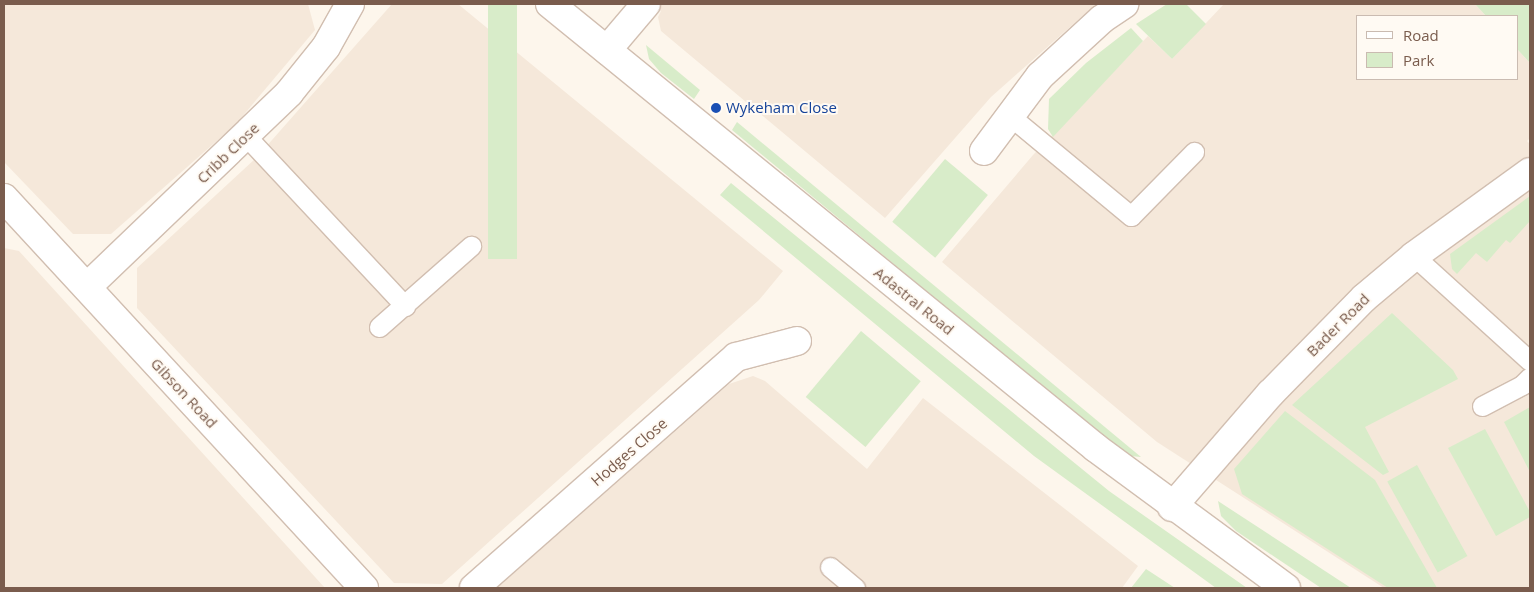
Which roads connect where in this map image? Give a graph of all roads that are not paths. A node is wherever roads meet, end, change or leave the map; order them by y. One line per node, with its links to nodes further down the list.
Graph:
1 (350, 4): 7 (street, Cribb Close)
2 (550, 4): 5 (street, Adastral Road)
3 (646, 4): 5 (street)
4 (1124, 4): 6 (street)
5 (607, 50): 21 (street, Adastral Road)
6 (1010, 116): 8 (street); 9 (lane)
7 (246, 136): 14 (street, Cribb Close); 15 (lane)
8 (984, 151)
9 (1194, 152)
10 (1530, 172): 13 (street, Bader Road)
11 (4, 198): 14 (street, Gibson Road)
12 (471, 246): 15 (lane)
13 (1414, 256): 18 (lane); 21 (street, Bader Road)
14 (87, 287): 23 (street, Gibson Road)
15 (405, 306): 16 (lane)
16 (378, 327)
17 (797, 341): 24 (street, Hodges Close)
18 (1530, 361)
19 (1530, 377): 20 (lane)
20 (1482, 406)
21 (1172, 507): 26 (street, Adastral Road)
22 (830, 568): 25 (lane)
23 (364, 588)
24 (474, 588)
25 (855, 588)
26 (1286, 588)

